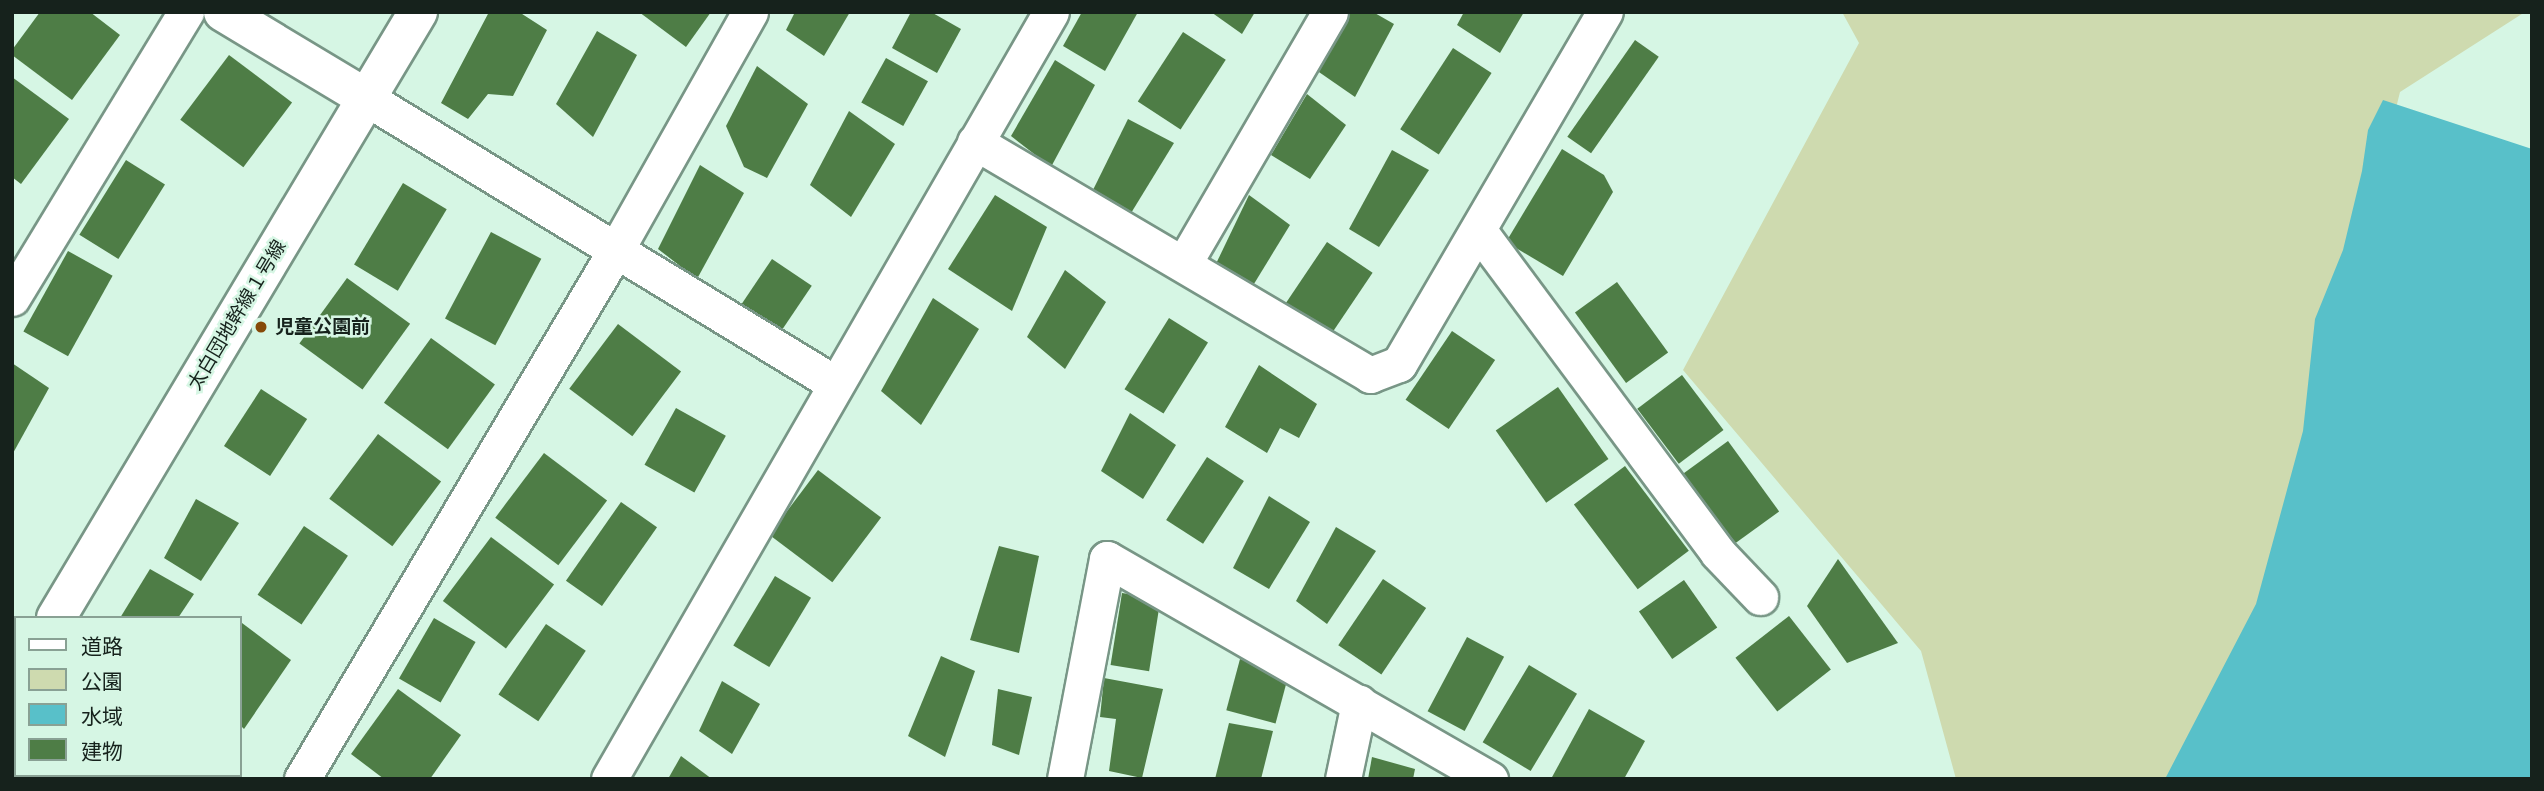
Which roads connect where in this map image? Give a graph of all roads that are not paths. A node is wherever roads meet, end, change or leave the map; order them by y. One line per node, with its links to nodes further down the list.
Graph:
1 (186, 12): 13 (street)
2 (223, 12): 8 (street)
3 (418, 12): 8 (street, 太白団地幹線１号線)
4 (750, 12): 11 (street)
5 (1051, 12): 9 (street)
6 (1329, 12): 12 (street)
7 (1605, 12): 10 (street)
8 (366, 98): 11 (street); 16 (street, 太白団地幹線１号線)
9 (975, 142): 12 (street); 14 (street)
10 (1479, 231): 12 (street); 15 (street)
11 (618, 248): 14 (street); 18 (street)
12 (1184, 263)
13 (12, 298)
14 (834, 383): 19 (street)
15 (1760, 597)
16 (57, 616)
17 (1359, 703): 20 (street); 21 (street); 22 (street)
18 (302, 779)
19 (609, 779)
20 (1065, 779)
21 (1343, 779)
22 (1490, 779)

